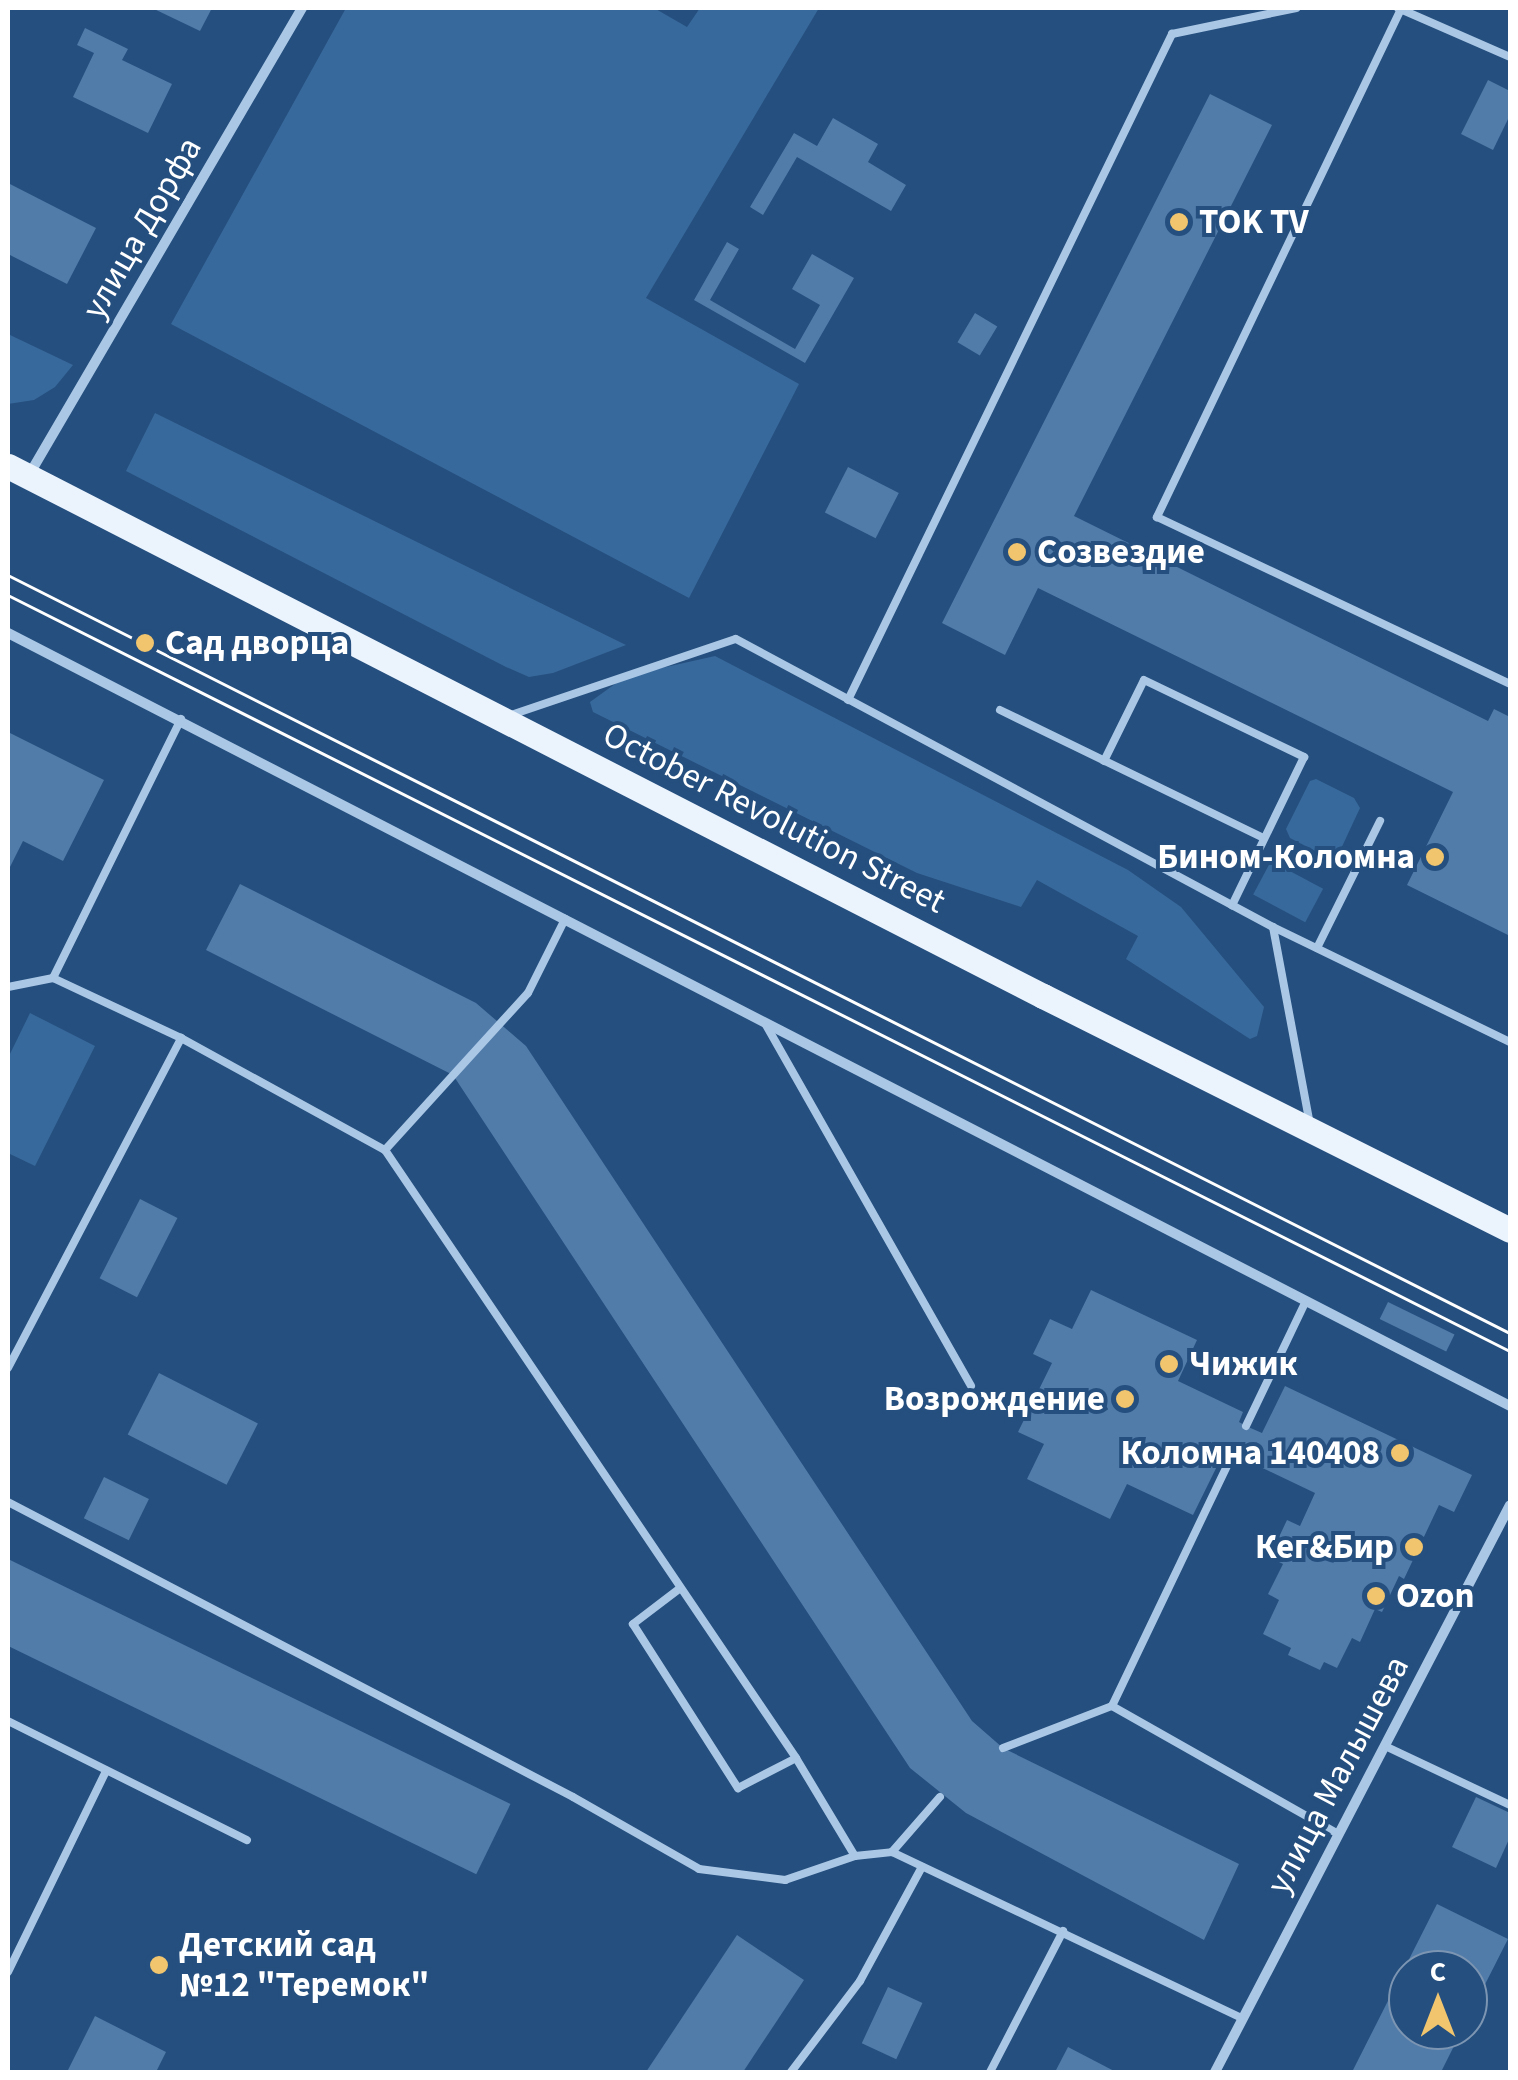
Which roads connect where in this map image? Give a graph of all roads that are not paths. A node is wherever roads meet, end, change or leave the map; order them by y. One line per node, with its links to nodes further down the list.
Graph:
1 (302, 8): 5 (street, улица Дорфа)
2 (1296, 8): 8 (lane)
3 (1399, 8): 4 (lane); 7 (lane)
4 (1510, 58)
5 (18, 471): 10 (main road, October Revolution Street)
6 (8, 633): 11 (street)
7 (1510, 684)
8 (848, 700): 10 (lane); 15 (lane)
9 (1000, 710): 12 (lane)
10 (503, 718): 24 (main road, October Revolution Street)
11 (180, 719): 16 (street); 19 (lane)
12 (1104, 761): 14 (lane); 14 (lane)
13 (1380, 821): 18 (lane)
14 (1264, 838): 15 (lane)
15 (1232, 905): 17 (lane)
16 (565, 920): 21 (street); 25 (lane)
17 (1273, 927): 18 (lane); 24 (lane)
18 (1316, 948): 23 (lane)
19 (53, 978): 20 (lane); 22 (lane)
20 (8, 987)
21 (766, 1025): 27 (street); 29 (lane)
22 (181, 1038): 25 (lane); 28 (lane)
23 (1510, 1042)
24 (1311, 1130): 26 (main road, October Revolution Street)
25 (385, 1150): 35 (lane)
26 (1510, 1230)
27 (1306, 1301): 30 (street); 31 (lane)
28 (8, 1368)
29 (971, 1386)
30 (1510, 1406)
31 (1246, 1426)
32 (1233, 1454): 36 (lane)
33 (8, 1502): 47 (lane)
34 (1510, 1504): 38 (street, улица Малышева)
35 (679, 1589): 40 (lane); 40 (lane)
36 (1112, 1706): 39 (lane); 44 (lane)
37 (8, 1721): 41 (lane)
38 (1385, 1746): 43 (lane); 44 (street, улица Малышева)
39 (1003, 1748)
40 (796, 1758): 47 (lane)
41 (106, 1771): 45 (lane); 50 (lane)
42 (940, 1796): 46 (lane)
43 (1510, 1805)
44 (1338, 1834): 51 (street, улица Малышева)
45 (247, 1840)
46 (892, 1852): 47 (lane); 48 (lane)
47 (855, 1856)
48 (922, 1867): 49 (lane); 52 (lane)
49 (1063, 1931): 51 (lane); 53 (lane)
50 (8, 1972)
51 (1242, 2018): 54 (street, улица Малышева)
52 (791, 2072)
53 (990, 2072)
54 (1215, 2072)

